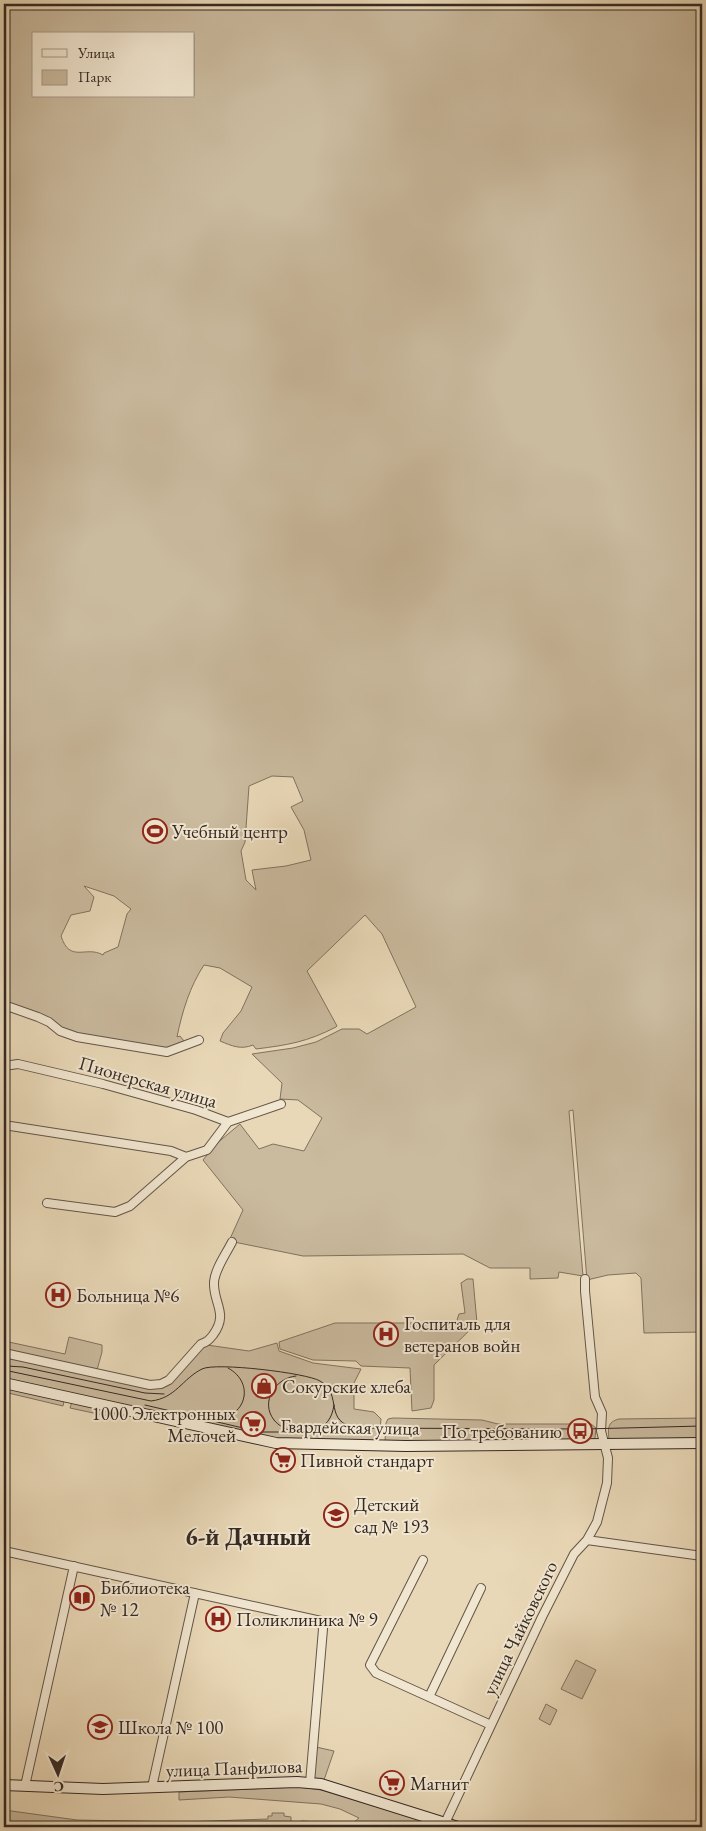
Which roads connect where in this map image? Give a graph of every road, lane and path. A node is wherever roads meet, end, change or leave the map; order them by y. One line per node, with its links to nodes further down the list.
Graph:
1 (4, 1005): 2 (street)
2 (199, 1040)
3 (4, 1066): 4 (street); 6 (street, Пионерская улица)
4 (4, 1077)
5 (281, 1104): 6 (street, Пионерская улица)
6 (228, 1122): 8 (street)
7 (4, 1125): 8 (street)
8 (186, 1157): 9 (street)
9 (47, 1202)
10 (232, 1242): 12 (street)
11 (585, 1279): 15 (street, улица Чайковского)
12 (4, 1353)
13 (4, 1383): 15 (street, Гвардейская улица)
14 (702, 1443): 15 (street, Гвардейская улица)
15 (605, 1445): 16 (street, улица Чайковского)
16 (587, 1540): 18 (street); 24 (street, улица Чайковского)
17 (4, 1551): 20 (street)
18 (702, 1556)
19 (423, 1560): 23 (street)
20 (74, 1566): 22 (street); 27 (street)
21 (481, 1588): 23 (street)
22 (195, 1593): 25 (street); 28 (street)
23 (428, 1697): 24 (street)
24 (491, 1725): 29 (street, улица Чайковского)
25 (310, 1783): 28 (street, улица Панфилова); 29 (street, улица Панфилова)
26 (4, 1784): 27 (street, улица Панфилова)
27 (25, 1786): 28 (street, улица Панфилова)
28 (152, 1787)
29 (445, 1823): 30 (street, улица Панфилова)
30 (458, 1827)

